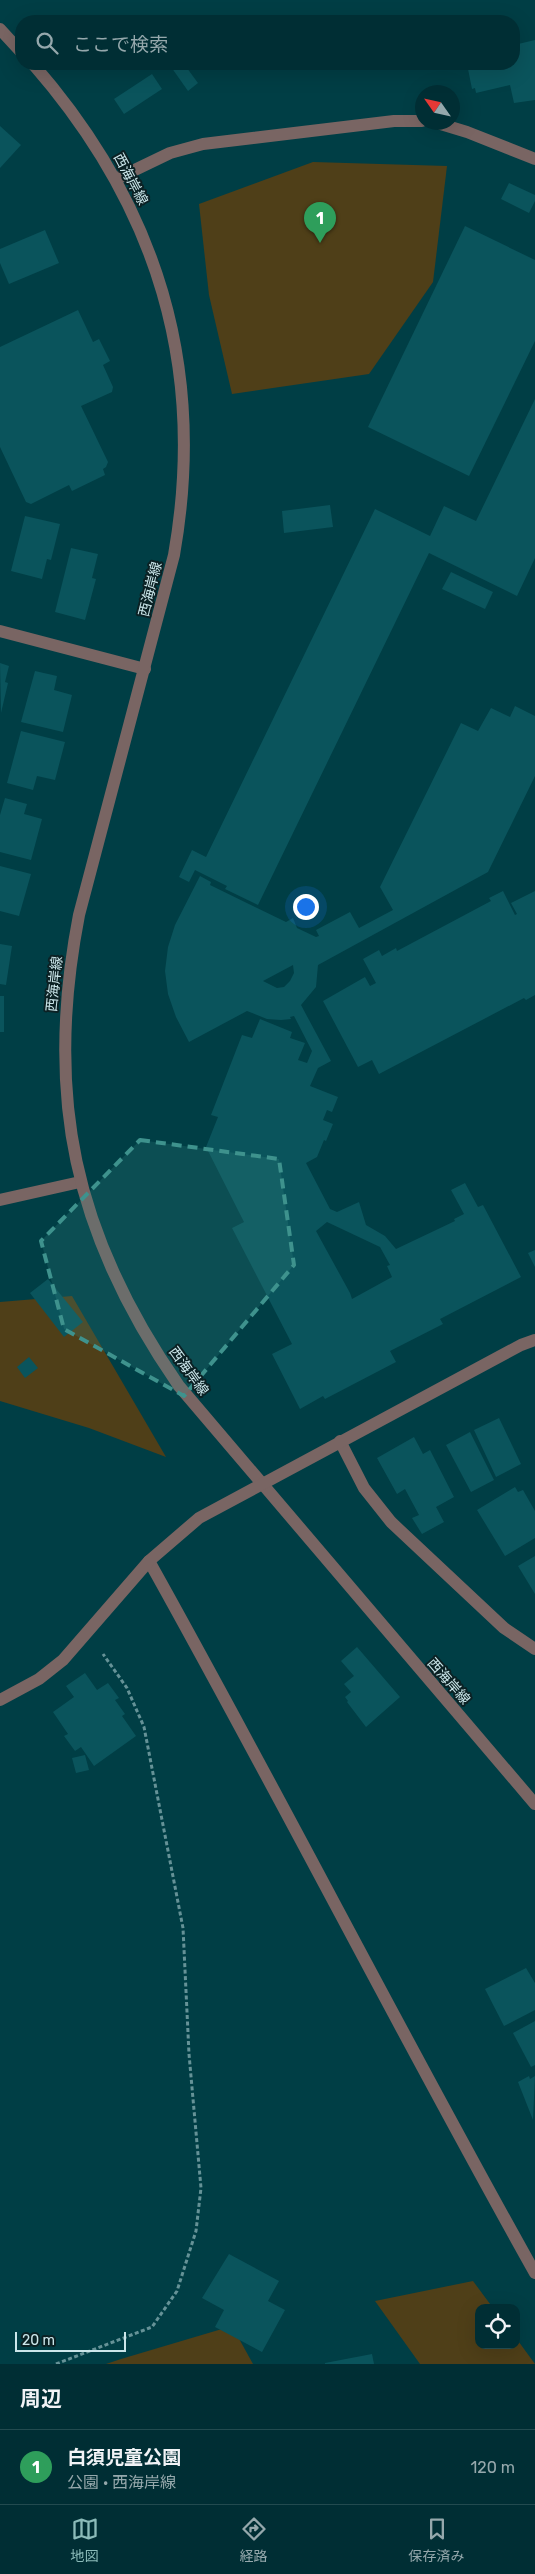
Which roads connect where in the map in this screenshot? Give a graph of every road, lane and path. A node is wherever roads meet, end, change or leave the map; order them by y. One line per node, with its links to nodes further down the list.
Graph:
1 (0, 31): 2 (street)
2 (15, 46)
3 (38, 70): 7 (street, 西海岸線)
4 (415, 121): 7 (street)
5 (460, 130): 6 (street)
6 (535, 159)
7 (116, 178): 9 (street, 西海岸線)
8 (0, 631): 9 (street)
9 (145, 668): 10 (street, 西海岸線)
10 (80, 1182): 11 (street); 18 (street, 西海岸線)
11 (0, 1200)
12 (535, 1340): 13 (street)
13 (340, 1440): 14 (street); 16 (street)
14 (149, 1561): 15 (street); 19 (street)
15 (88, 1633): 17 (street); 20 (path)
16 (535, 1649)
17 (0, 1700)
18 (535, 1804)
19 (535, 2273)
20 (56, 2364)

